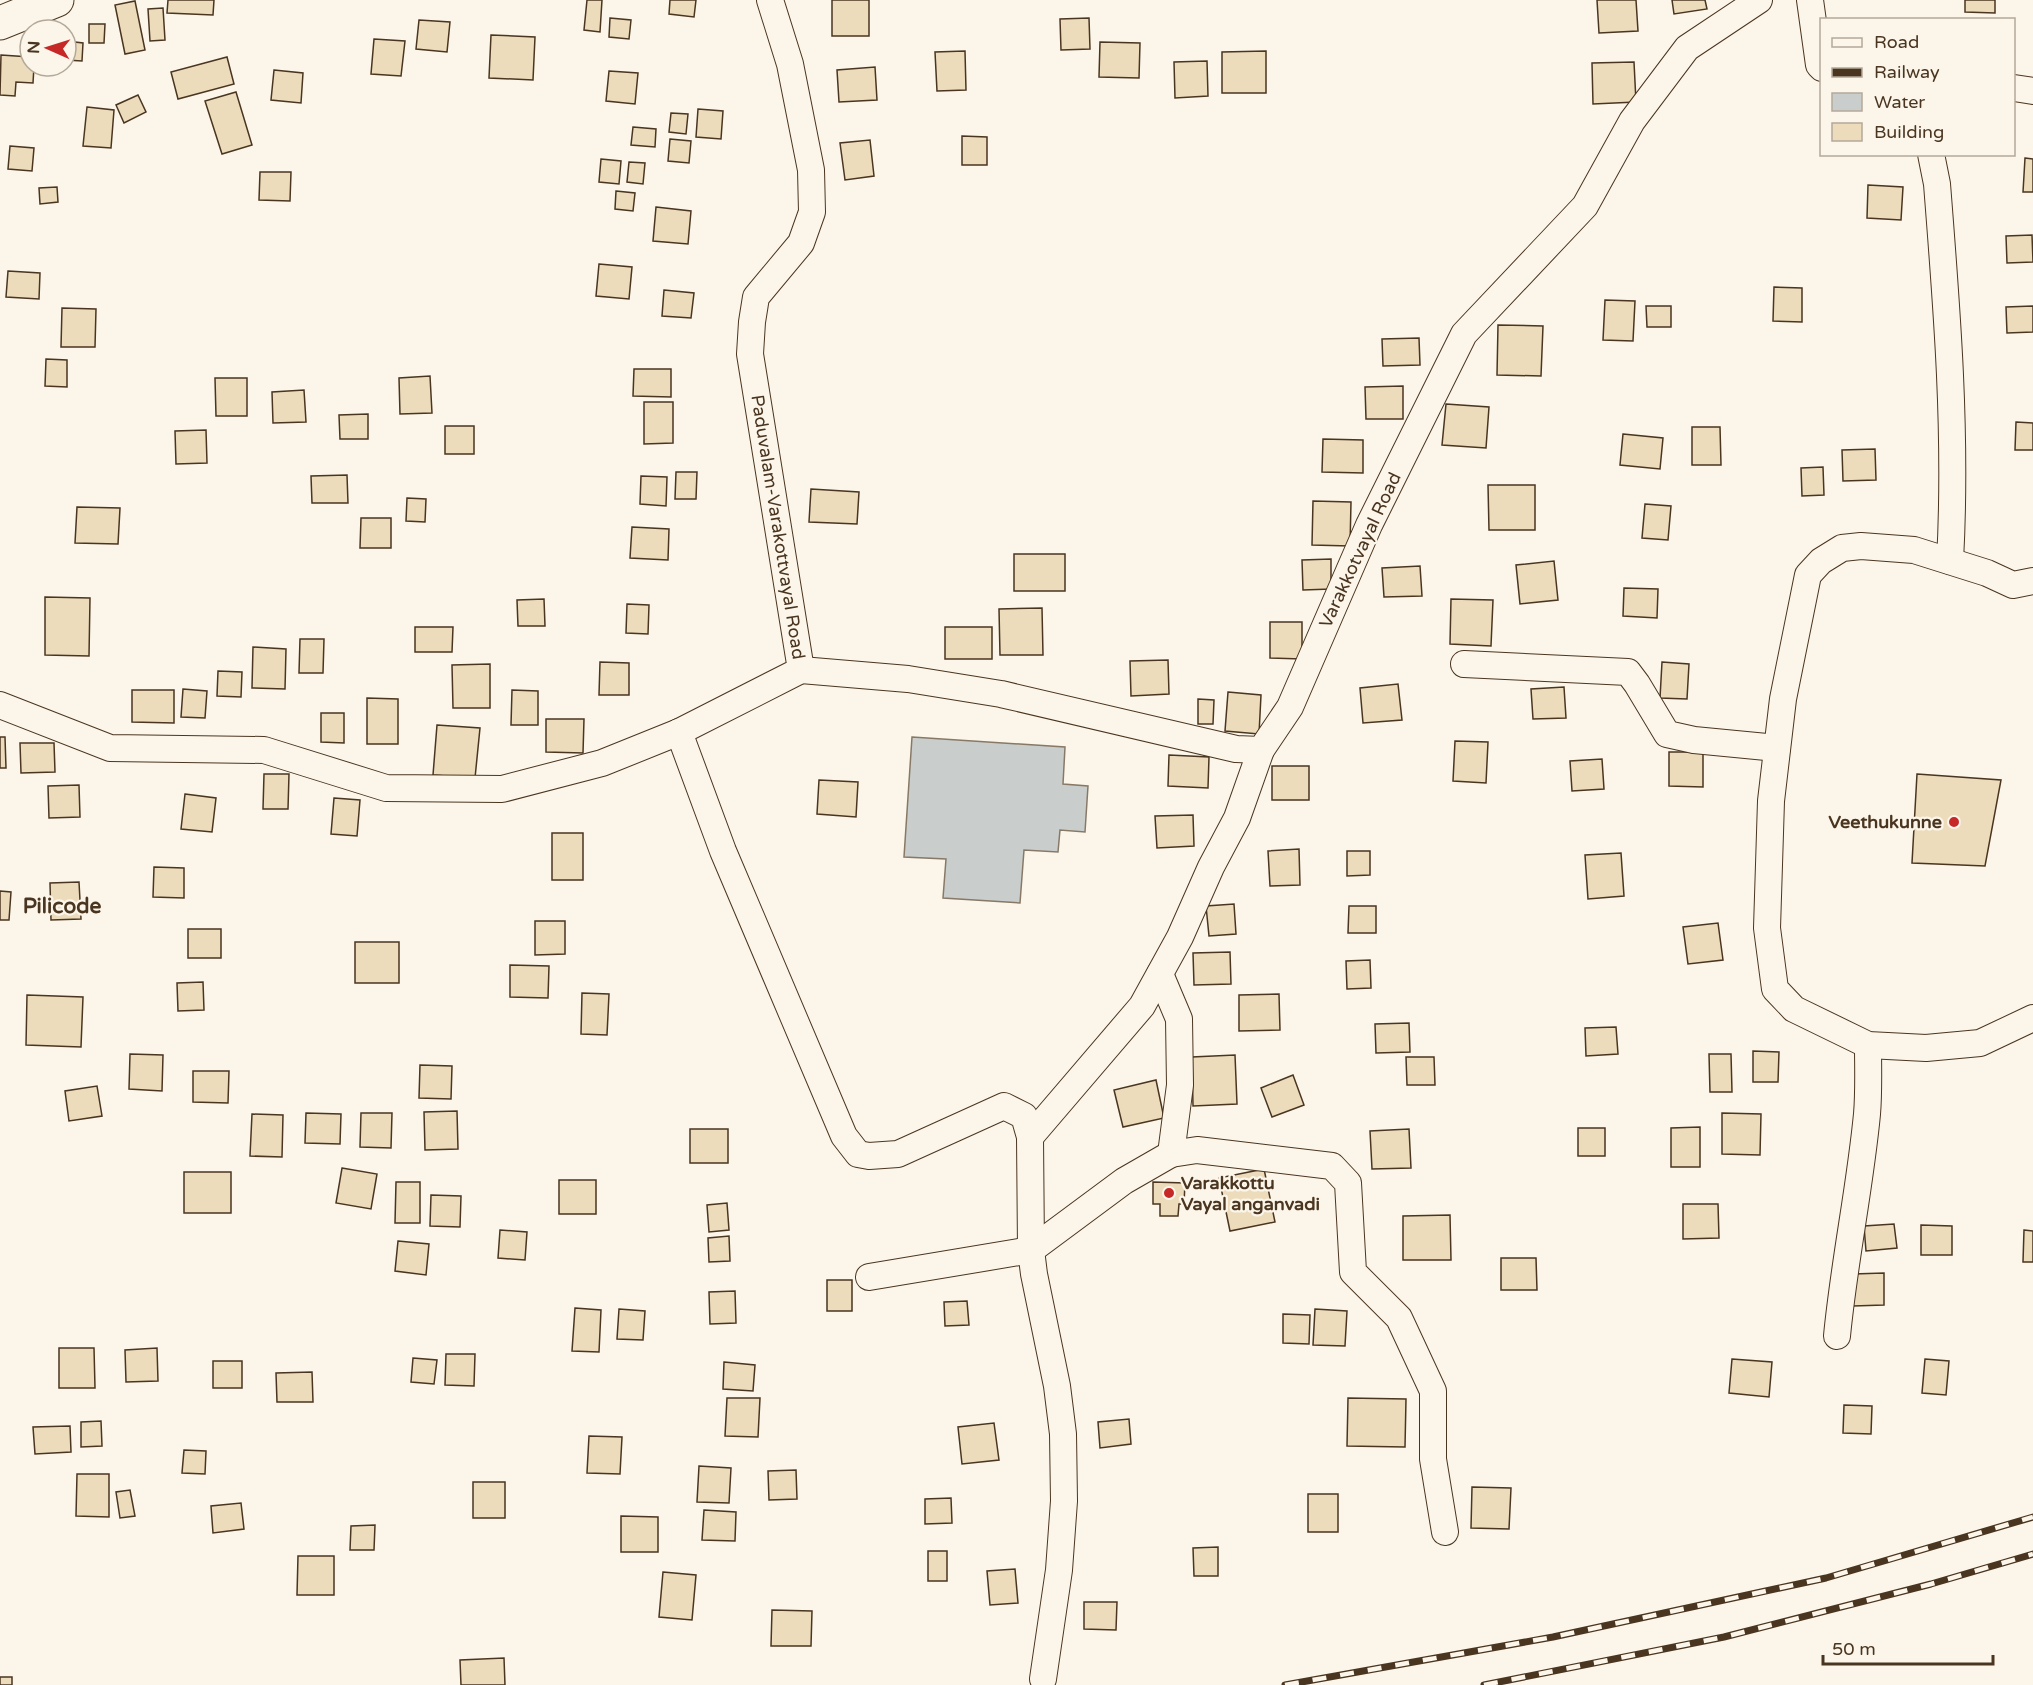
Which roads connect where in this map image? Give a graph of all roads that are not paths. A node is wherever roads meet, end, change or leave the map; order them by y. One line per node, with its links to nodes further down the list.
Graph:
1 (57, 0): 5 (highway)
2 (770, 0): 13 (street, Paduvalam-Varakottvayal Road)
3 (1759, 0): 17 (street, Varakkotvayal Road)
4 (1810, 0): 6 (street)
5 (0, 22)
6 (1820, 66)
7 (2015, 88): 8 (street)
8 (2033, 91)
9 (1931, 156): 10 (street)
10 (1950, 561): 11 (street); 16 (street)
11 (2033, 581)
12 (1464, 664): 16 (street)
13 (801, 670): 15 (street, Paduvalam-Varakottvayal Road); 17 (street)
14 (0, 705): 15 (street, Paduvalam-Varakottvayal Road)
15 (679, 732): 21 (street)
16 (1777, 748): 20 (street)
17 (1261, 750): 18 (street, Varakkotvayal Road)
18 (1160, 974): 21 (street, Varakkotvayal Road); 22 (street)
19 (2033, 1018): 20 (street)
20 (1868, 1045): 25 (street)
21 (1030, 1137): 23 (street)
22 (1171, 1154): 23 (street); 26 (street)
23 (1031, 1250): 24 (street); 27 (street)
24 (869, 1277)
25 (1837, 1336)
26 (1445, 1532)
27 (1043, 1679)

